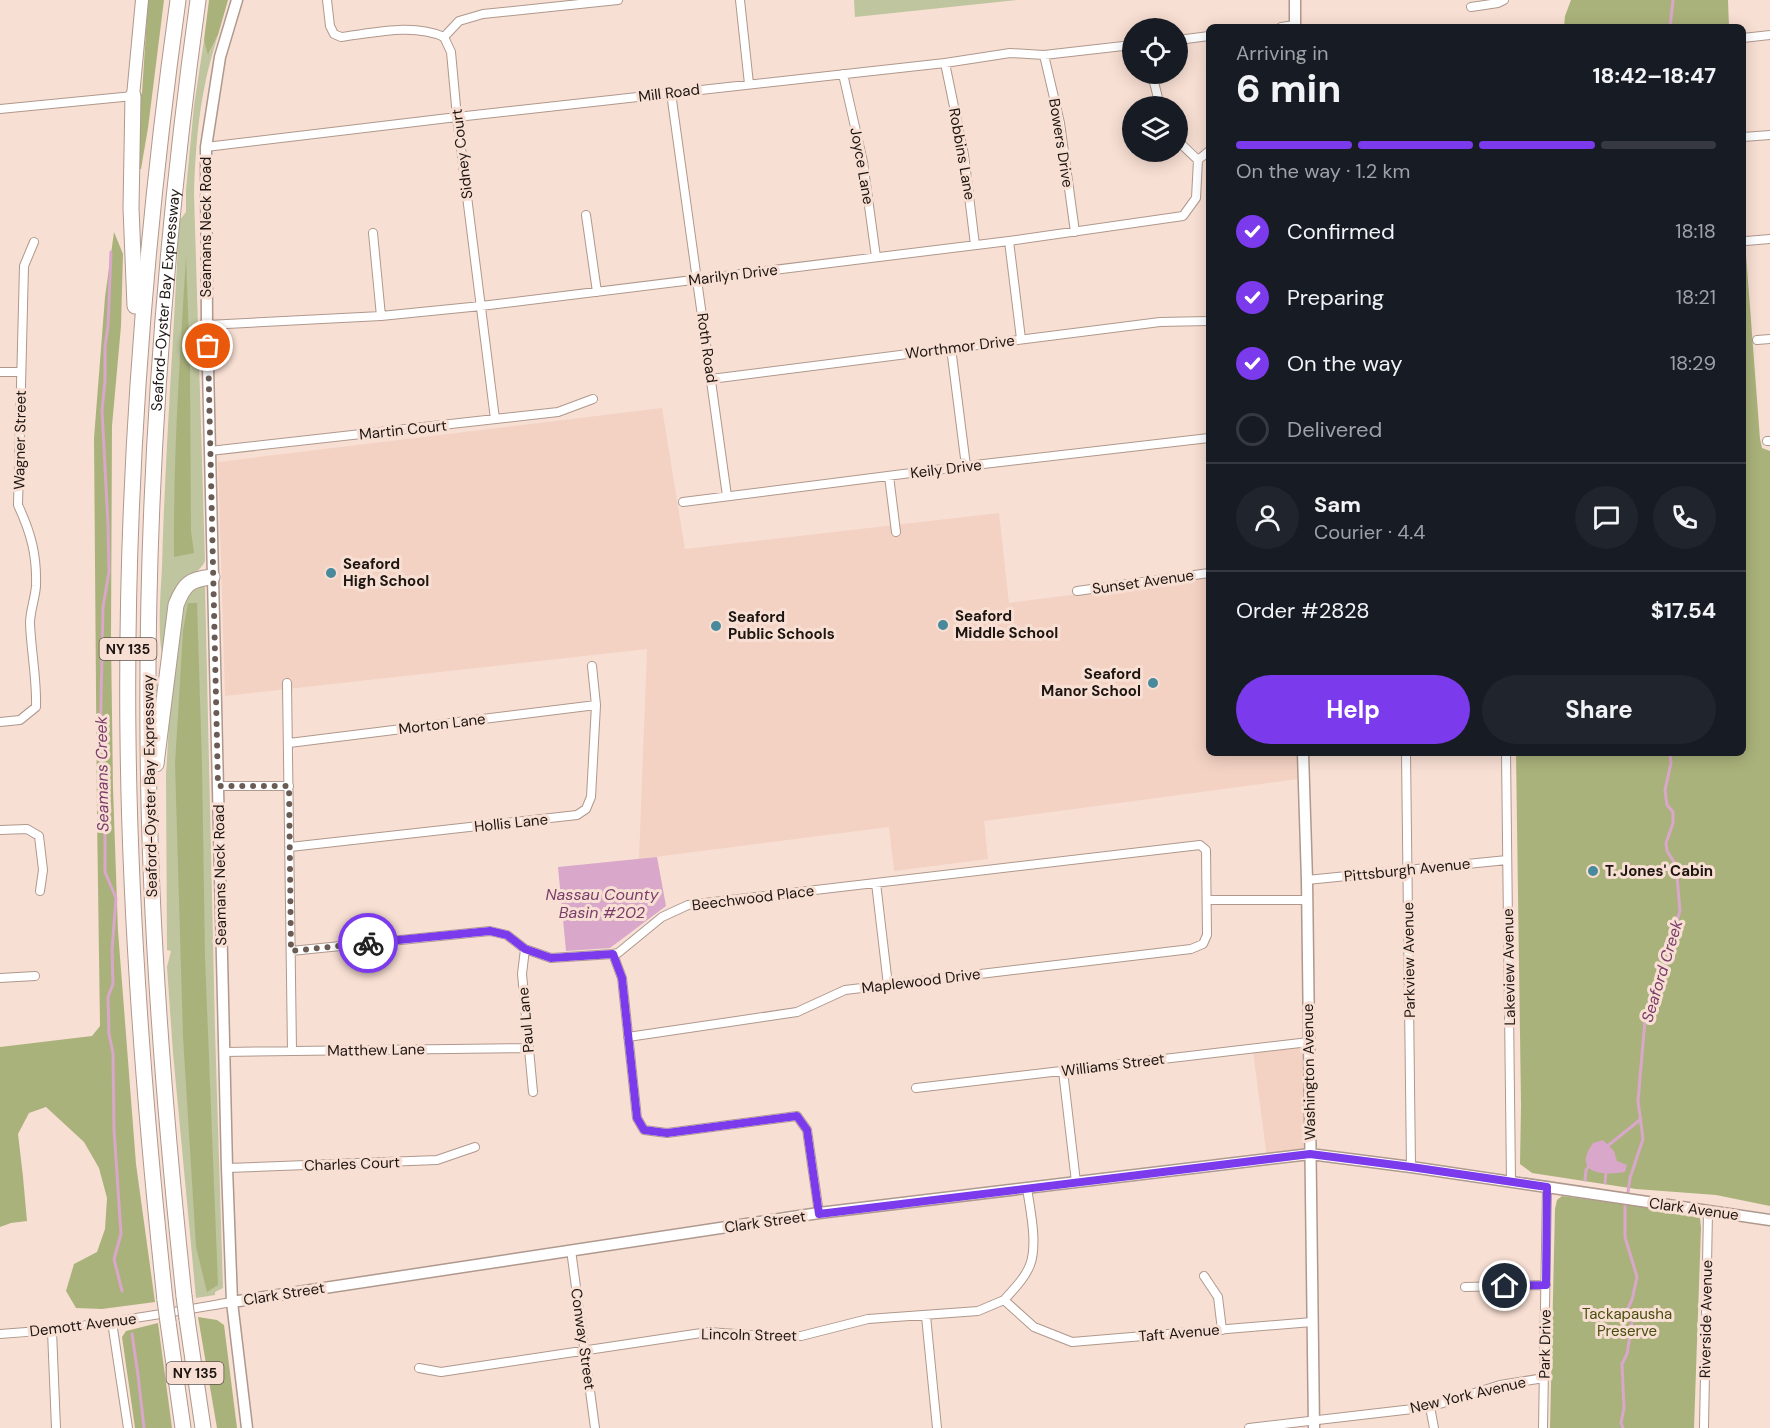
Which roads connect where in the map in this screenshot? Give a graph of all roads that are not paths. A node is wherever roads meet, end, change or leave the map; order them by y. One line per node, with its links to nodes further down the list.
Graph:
1 (142, 0): 24 (main road)
2 (178, 0): 57 (highway, Seaford-Oyster Bay Expressway / NY 135)
3 (198, 0): 78 (highway, Seaford-Oyster Bay Expressway / NY 135)
4 (237, 0): 29 (street, Seamans Neck Road)
5 (327, 0): 15 (street)
6 (618, 0): 10 (street)
7 (740, 0): 22 (street)
8 (1295, 0): 12 (street)
9 (1504, 0): 11 (street)
10 (549, 4): 15 (street)
11 (1470, 7)
12 (1295, 24)
13 (1770, 35): 16 (street)
14 (1206, 36): 17 (street)
15 (444, 37): 26 (street, Sidney Court)
16 (1746, 38)
17 (1188, 39)
18 (1122, 46): 19 (street, Mill Road)
19 (1044, 54): 20 (street, Mill Road); 34 (street, Bowers Drive)
20 (945, 63): 21 (street, Mill Road); 40 (street, Robbins Lane)
21 (843, 74): 22 (street, Mill Road); 41 (street, Joyce Lane)
22 (749, 84): 23 (street, Mill Road)
23 (671, 93): 26 (street, Mill Road); 42 (street, Roth Road)
24 (133, 96): 25 (street); 57 (highway)
25 (0, 109)
26 (457, 117): 29 (street, Mill Road); 44 (street, Sidney Court)
27 (1770, 135): 28 (street)
28 (1746, 137)
29 (206, 147): 47 (street, Seamans Neck Road)
30 (1188, 150): 32 (street)
31 (1206, 153): 32 (street)
32 (1198, 160): 34 (street, Marilyn Drive)
33 (586, 215): 43 (street)
34 (1075, 232): 38 (street, Marilyn Drive)
35 (373, 233): 45 (street)
36 (1770, 239): 39 (street)
37 (34, 242): 53 (street, Wagner Street)
38 (1009, 242): 40 (street, Marilyn Drive); 48 (street)
39 (1746, 242)
40 (975, 245): 41 (street, Marilyn Drive)
41 (876, 257): 42 (street, Marilyn Drive)
42 (697, 279): 43 (street, Marilyn Drive); 54 (street, Roth Road)
43 (597, 292): 44 (street, Marilyn Drive)
44 (481, 306): 45 (street, Marilyn Drive); 56 (street, Sidney Court)
45 (381, 316): 47 (street, Marilyn Drive)
46 (1206, 321): 48 (street, Worthmor Drive)
47 (207, 325): 59 (street, Seamans Neck Road)
48 (1021, 339): 51 (street, Worthmor Drive)
49 (1770, 339): 50 (street)
50 (1757, 340)
51 (951, 348): 54 (street, Worthmor Drive); 60 (street)
52 (0, 372): 53 (street)
53 (21, 372): 71 (street, Wagner Street)
54 (711, 379): 62 (street, Roth Road)
55 (593, 399): 56 (street, Martin Court)
56 (495, 419): 59 (street, Martin Court)
57 (136, 422): 120 (highway, Seaford-Oyster Bay Expressway / NY 135)
58 (1206, 438): 60 (street, Keily Drive)
59 (210, 451): 66 (street, Seamans Neck Road)
60 (966, 466): 61 (street, Keily Drive)
61 (889, 476): 62 (street, Keily Drive); 64 (street)
62 (727, 496): 63 (street, Keily Drive)
63 (684, 502)
64 (896, 532)
65 (1206, 573): 67 (street, Sunset Avenue)
66 (212, 577): 76 (street, Seamans Neck Road); 78 (highway)
67 (1077, 591)
68 (592, 666): 70 (street, Hollis Lane)
69 (287, 683): 72 (street)
70 (596, 705): 72 (street, Morton Lane); 80 (street, Hollis Lane)
71 (0, 722)
72 (289, 743): 77 (street)
73 (1303, 756): 83 (street, Washington Avenue)
74 (1406, 756): 82 (street, Parkview Avenue)
75 (1506, 756): 81 (street, Lakeview Avenue)
76 (218, 786): 77 (street); 98 (street, Seamans Neck Road)
77 (289, 786): 80 (street)
78 (150, 821): 135 (highway, Seaford-Oyster Bay Expressway / NY 135, bridge)
79 (0, 830): 85 (street)
80 (290, 847): 89 (street)
81 (1508, 861): 82 (street, Pittsburgh Avenue); 106 (street, Lakeview Avenue)
82 (1407, 870): 83 (street, Pittsburgh Avenue); 104 (street, Parkview Avenue)
83 (1307, 880): 87 (street, Washington Avenue)
84 (876, 883): 86 (street, Beechwood Place); 90 (street, Beechwood Place); 93 (street)
85 (40, 891)
86 (1207, 900): 87 (street); 93 (street, Maplewood Drive)
87 (1306, 900): 95 (street, Washington Avenue)
88 (525, 949): 89 (street); 90 (street); 96 (street, Paul Lane)
89 (291, 951): 97 (street)
90 (613, 954): 94 (street)
91 (35, 976): 92 (street)
92 (0, 978)
93 (888, 985): 94 (street, Maplewood Drive)
94 (628, 1038): 112 (street)
95 (1309, 1042): 99 (street, Williams Street); 103 (street, Washington Avenue)
96 (528, 1048): 97 (street, Matthew Lane); 101 (street, Paul Lane)
97 (292, 1051): 98 (street, Matthew Lane)
98 (224, 1052): 105 (street, Seamans Neck Road)
99 (1063, 1071): 100 (street, Williams Street); 107 (street)
100 (916, 1088)
101 (533, 1092)
102 (475, 1147): 105 (street, Charles Court)
103 (1310, 1154): 104 (street, Clark Street); 107 (street, Clark Street); 123 (street, Washington Avenue)
104 (1411, 1167): 106 (street, Clark Street)
105 (227, 1168): 119 (street, Seamans Neck Road)
106 (1511, 1181): 108 (street, Clark Street)
107 (1076, 1182): 109 (street, Clark Street)
108 (1547, 1187): 110 (street, Clark Street); 116 (street, Park Drive)
109 (1027, 1188): 112 (street, Clark Street); 118 (street, Lincoln Street)
110 (1617, 1197): 111 (street, Clark Avenue)
111 (1708, 1211): 113 (street, Clark Avenue); 142 (street, Riverside Avenue)
112 (819, 1214): 114 (street, Clark Street)
113 (1770, 1220)
114 (571, 1250): 119 (street, Clark Street); 127 (street, Conway Street)
115 (1204, 1276): 125 (street)
116 (1546, 1285): 117 (street); 129 (street, Park Drive)
117 (1465, 1287)
118 (1004, 1300): 121 (street, Lincoln Street); 125 (street, Taft Avenue)
119 (232, 1302): 120 (street, Clark Street); 136 (street, Seamans Neck Road)
120 (166, 1312): 122 (street, Demott Avenue); 134 (highway, Seaford-Oyster Bay Expressway / NY 135)
121 (926, 1316): 127 (street, Lincoln Street); 138 (street)
122 (112, 1322): 124 (street, Demott Avenue); 133 (street)
123 (1312, 1322): 125 (street, Taft Avenue); 131 (street, Washington Avenue)
124 (52, 1330): 126 (street, Demott Avenue); 132 (street)
125 (1222, 1330)
126 (0, 1334)
127 (585, 1350): 128 (street, Lincoln Street); 137 (street, Conway Street)
128 (419, 1368)
129 (1544, 1378): 130 (street, New York Avenue); 141 (street, Park Drive)
130 (1430, 1407): 131 (street, New York Avenue); 140 (street)
131 (1314, 1425): 139 (street, New York Avenue)
132 (57, 1428)
133 (128, 1428)
134 (183, 1428)
135 (203, 1428)
136 (247, 1428)
137 (595, 1428)
138 (937, 1428)
139 (1250, 1428)
140 (1434, 1428)
141 (1543, 1428)
142 (1704, 1428)

